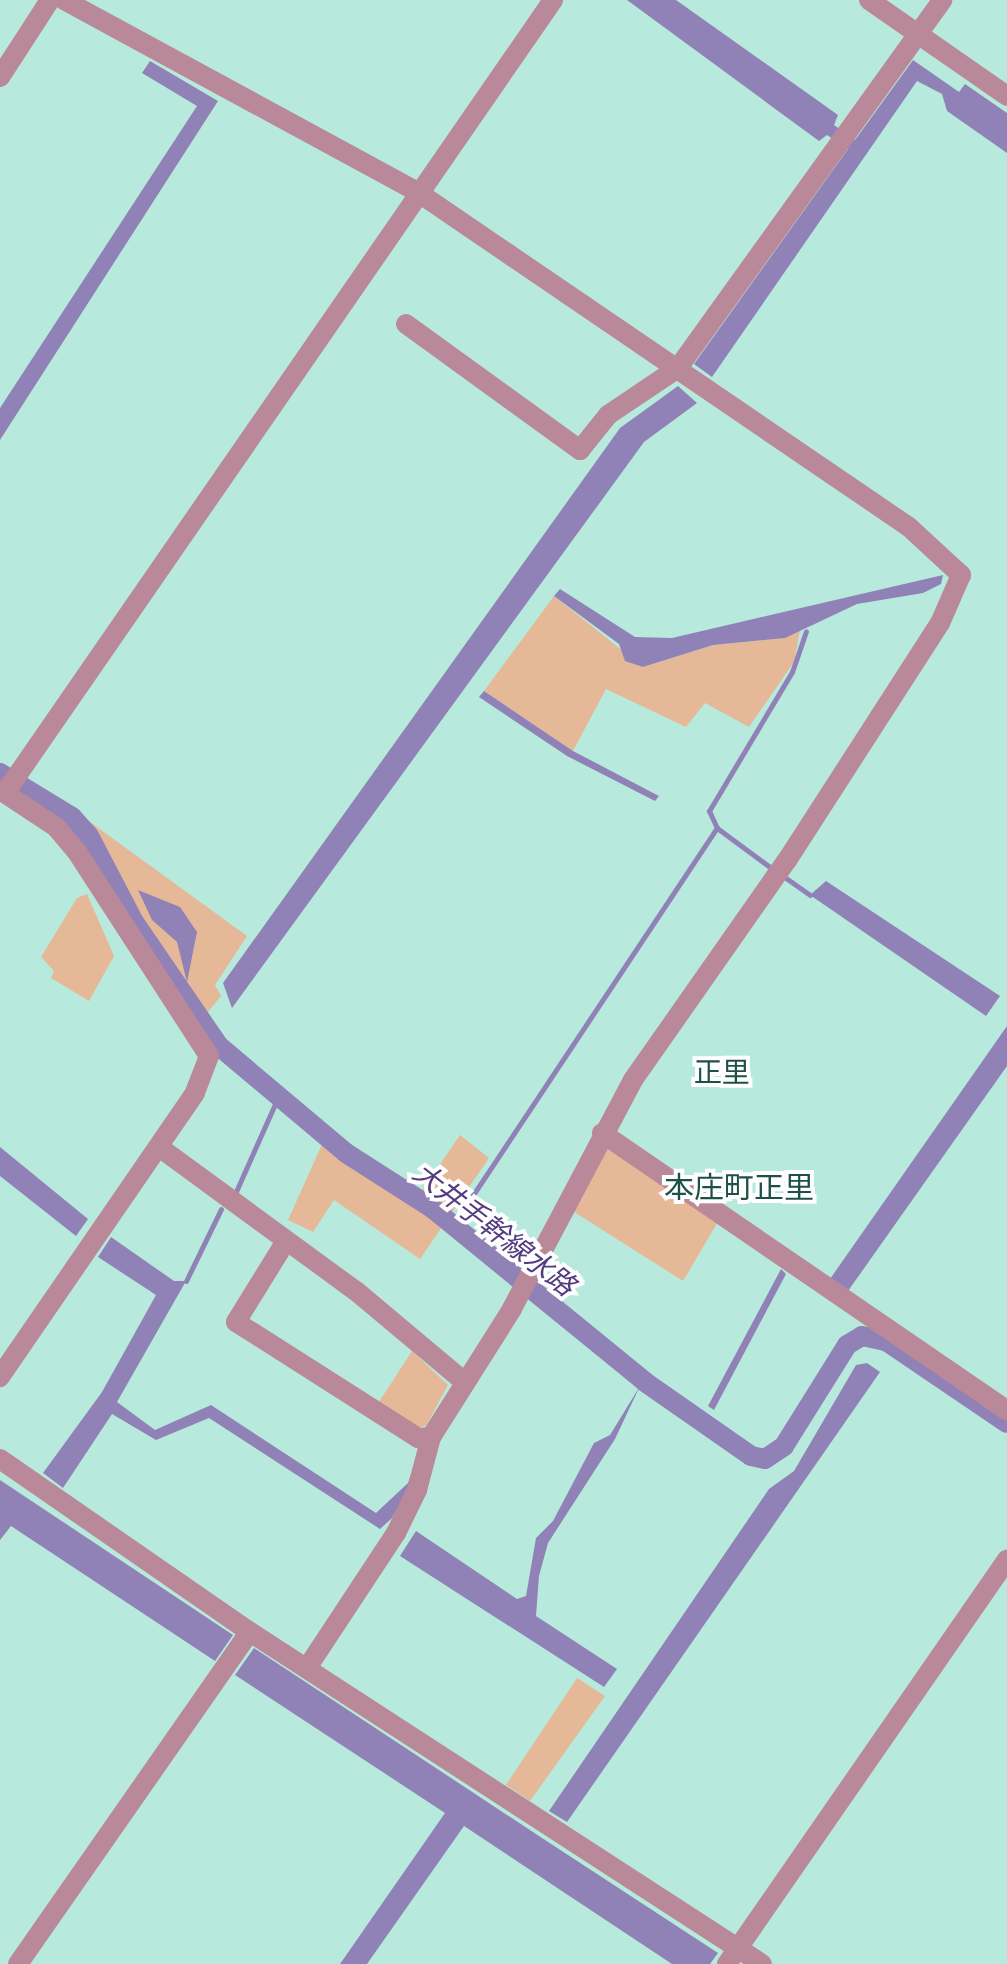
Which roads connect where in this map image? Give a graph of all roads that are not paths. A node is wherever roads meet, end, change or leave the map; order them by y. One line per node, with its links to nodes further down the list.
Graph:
1 (50, 0): 8 (street)
2 (64, 0): 6 (street)
3 (554, 0): 10 (street)
4 (869, 0): 7 (street)
5 (942, 0): 7 (street)
6 (94, 8): 10 (street)
7 (916, 33): 9 (street); 12 (street)
8 (0, 77)
9 (1007, 96)
10 (419, 193): 12 (street); 13 (street)
11 (406, 324): 12 (street)
12 (678, 368): 14 (street)
13 (7, 786): 15 (street)
14 (602, 1133): 17 (street); 20 (street)
15 (159, 1147): 16 (street); 19 (street)
16 (286, 1241): 20 (street); 22 (street)
17 (875, 1325): 18 (street); 21 (street)
18 (871, 1349)
19 (0, 1377)
20 (462, 1380): 22 (street)
21 (1007, 1410)
22 (431, 1437): 26 (street)
23 (0, 1459): 25 (street)
24 (1007, 1560): 27 (street)
25 (250, 1632): 26 (street); 28 (street)
26 (307, 1668): 27 (street)
27 (732, 1956): 29 (street)
28 (18, 1964)
29 (762, 1964)

